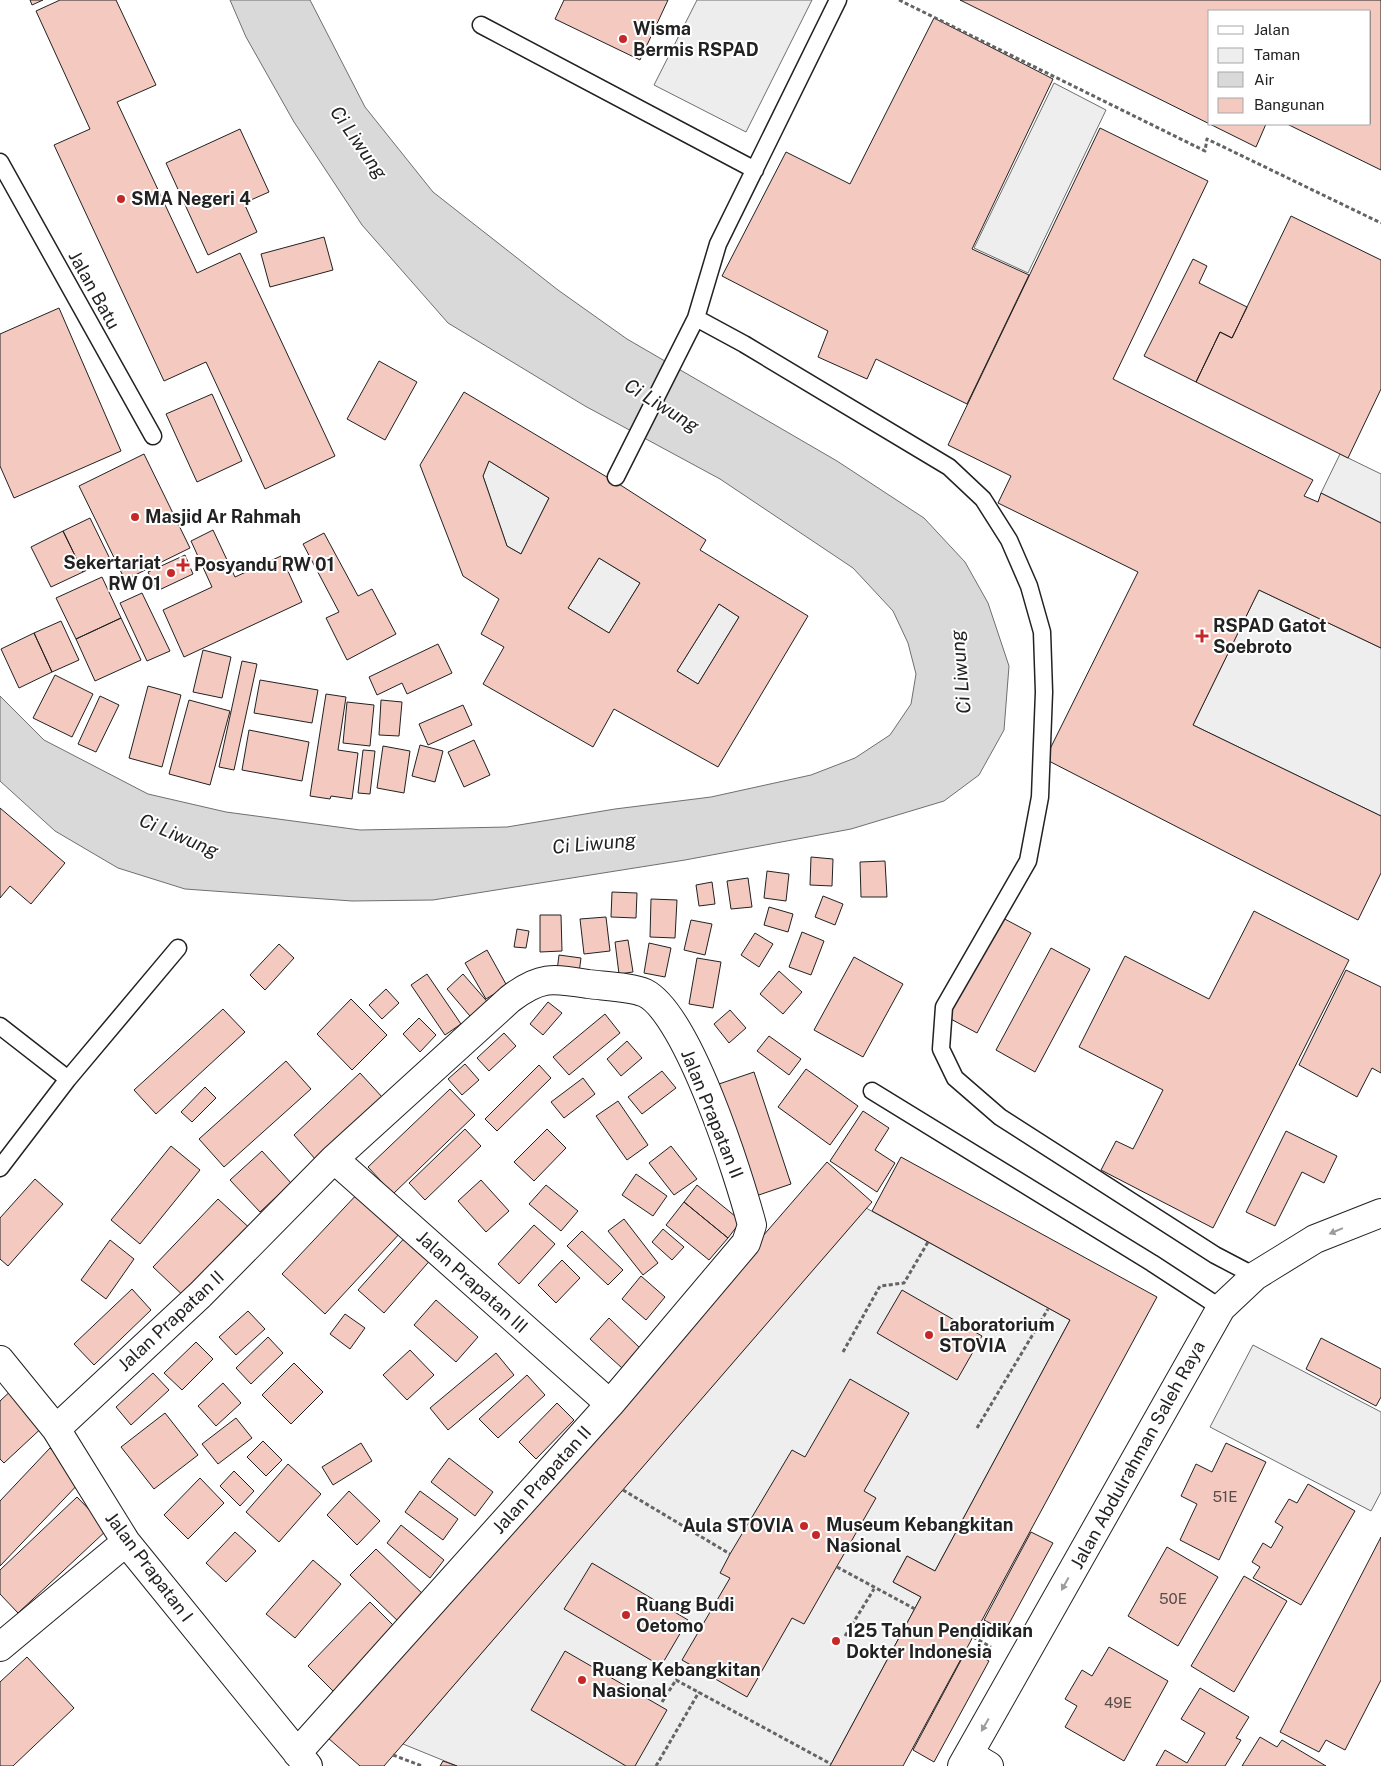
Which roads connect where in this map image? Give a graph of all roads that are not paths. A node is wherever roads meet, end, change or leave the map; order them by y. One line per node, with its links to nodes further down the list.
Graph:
1 (838, 0): 4 (lane)
2 (481, 25): 4 (lane)
3 (0, 162): 6 (lane, Jalan Batu)
4 (755, 170): 5 (lane)
5 (696, 318): 7 (lane); 15 (lane)
6 (153, 436)
7 (616, 477)
8 (178, 948): 10 (lane)
9 (0, 1026): 10 (lane)
10 (68, 1079): 13 (lane)
11 (872, 1091): 16 (lane)
12 (334, 1159): 18 (street, Jalan Prapatan III); 18 (street, Jalan Prapatan II); 19 (street, Jalan Prapatan II)
13 (0, 1168)
14 (1381, 1213): 15 (street, Jalan Abdulrahman Saleh Raya, one-way to 15)
15 (1255, 1276): 16 (street, Jalan Abdulrahman Saleh Raya)
16 (1221, 1308): 23 (street, Jalan Abdulrahman Saleh Raya, one-way to 23)
17 (0, 1360): 19 (street, Jalan Prapatan I)
18 (610, 1404): 22 (street, Jalan Prapatan II)
19 (56, 1429): 20 (street, Jalan Prapatan I)
20 (126, 1542): 21 (street); 22 (street, Jalan Prapatan I)
21 (0, 1647)
22 (302, 1760)
23 (973, 1762)

